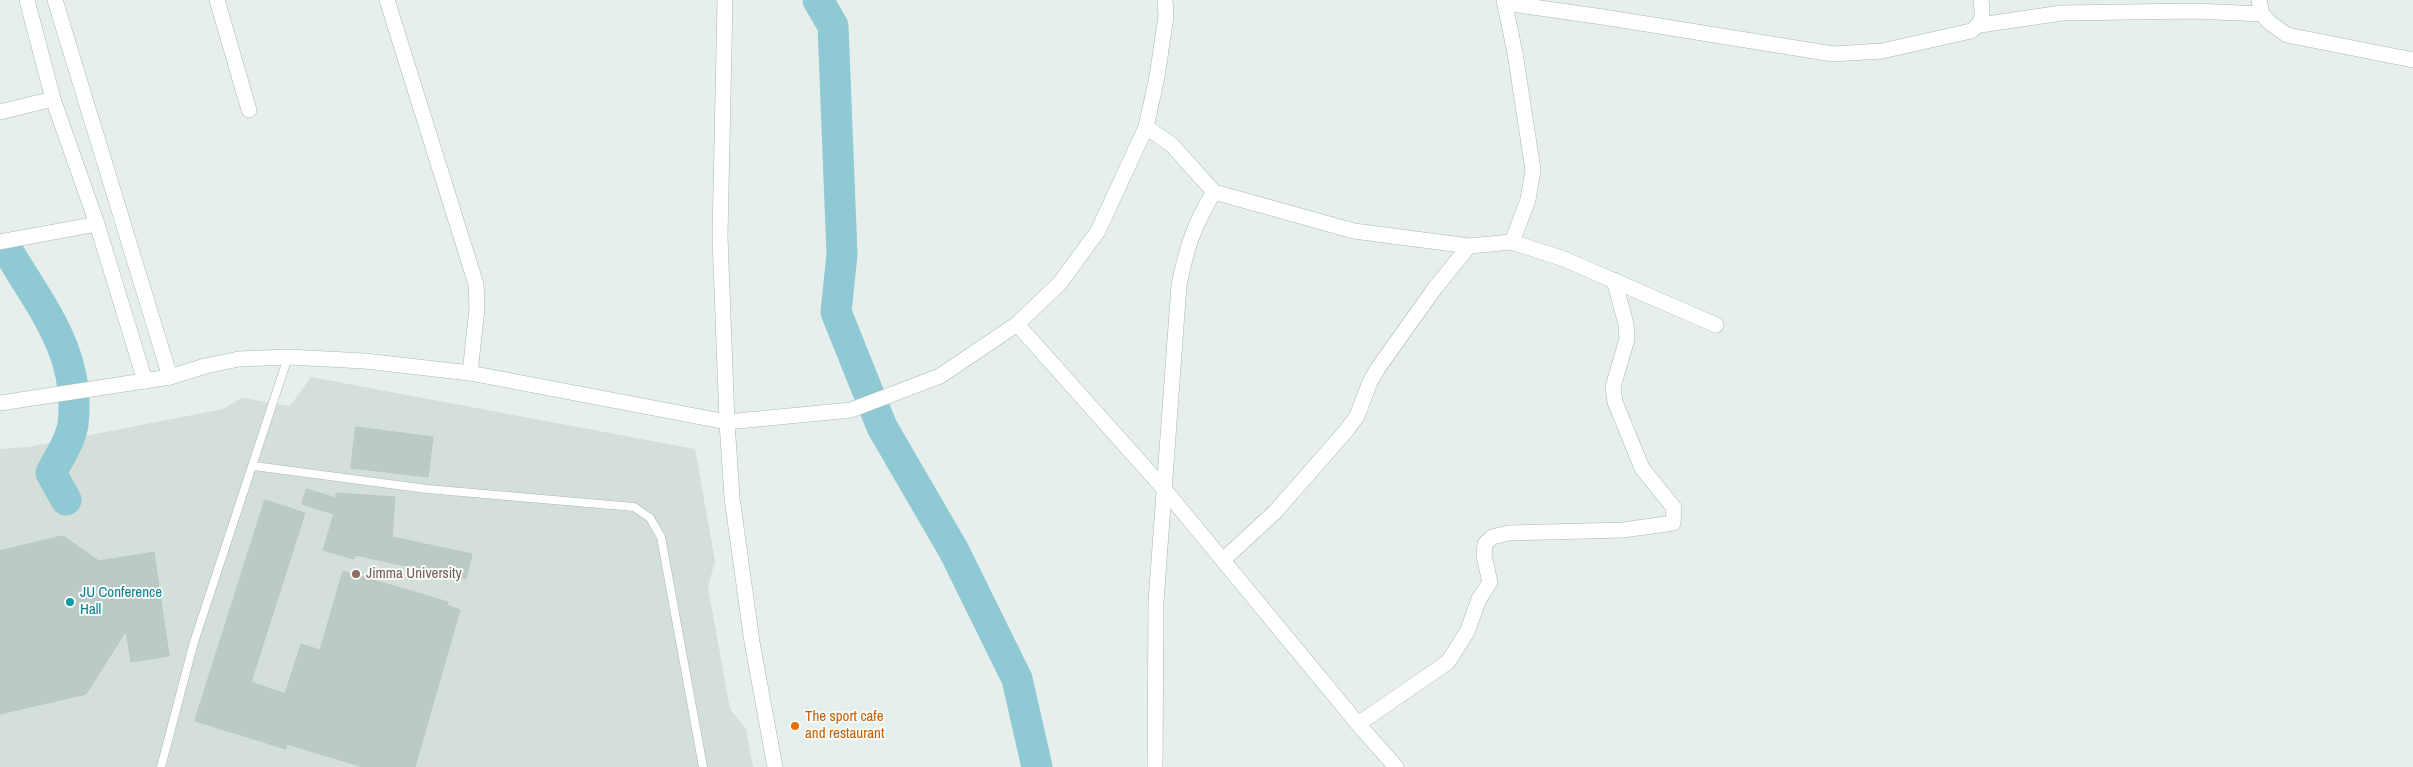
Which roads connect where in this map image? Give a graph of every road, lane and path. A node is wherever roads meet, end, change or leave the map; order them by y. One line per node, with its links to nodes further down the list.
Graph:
1 (27, 0): 12 (street)
2 (55, 0): 26 (street)
3 (218, 0): 13 (street)
4 (386, 0): 25 (street)
5 (725, 0): 29 (street)
6 (1165, 0): 15 (street)
7 (1981, 0): 10 (street)
8 (1504, 2): 10 (street); 19 (street)
9 (2261, 7): 10 (street); 11 (street)
10 (1980, 25)
11 (2413, 60)
12 (53, 99): 14 (street); 17 (street)
13 (249, 110)
14 (0, 112)
15 (1146, 127): 16 (street); 22 (street)
16 (1214, 192): 20 (street); 31 (street)
17 (97, 224): 18 (street); 27 (street)
18 (0, 242)
19 (1512, 242): 20 (street); 21 (street)
20 (1469, 246): 32 (street)
21 (1614, 280): 23 (street); 33 (street)
22 (1017, 324): 29 (street); 31 (street)
23 (1716, 325)
24 (288, 357): 25 (street); 26 (street); 30 (lane)
25 (470, 373): 29 (street)
26 (170, 377): 27 (street)
27 (140, 382): 28 (street)
28 (4, 403)
29 (727, 422): 36 (street)
30 (254, 466): 34 (lane); 35 (lane)
31 (1164, 489): 32 (street); 37 (street)
32 (1223, 560): 33 (street)
33 (1358, 724): 38 (street)
34 (161, 767)
35 (703, 767)
36 (774, 767)
37 (1154, 767)
38 (1396, 767)

